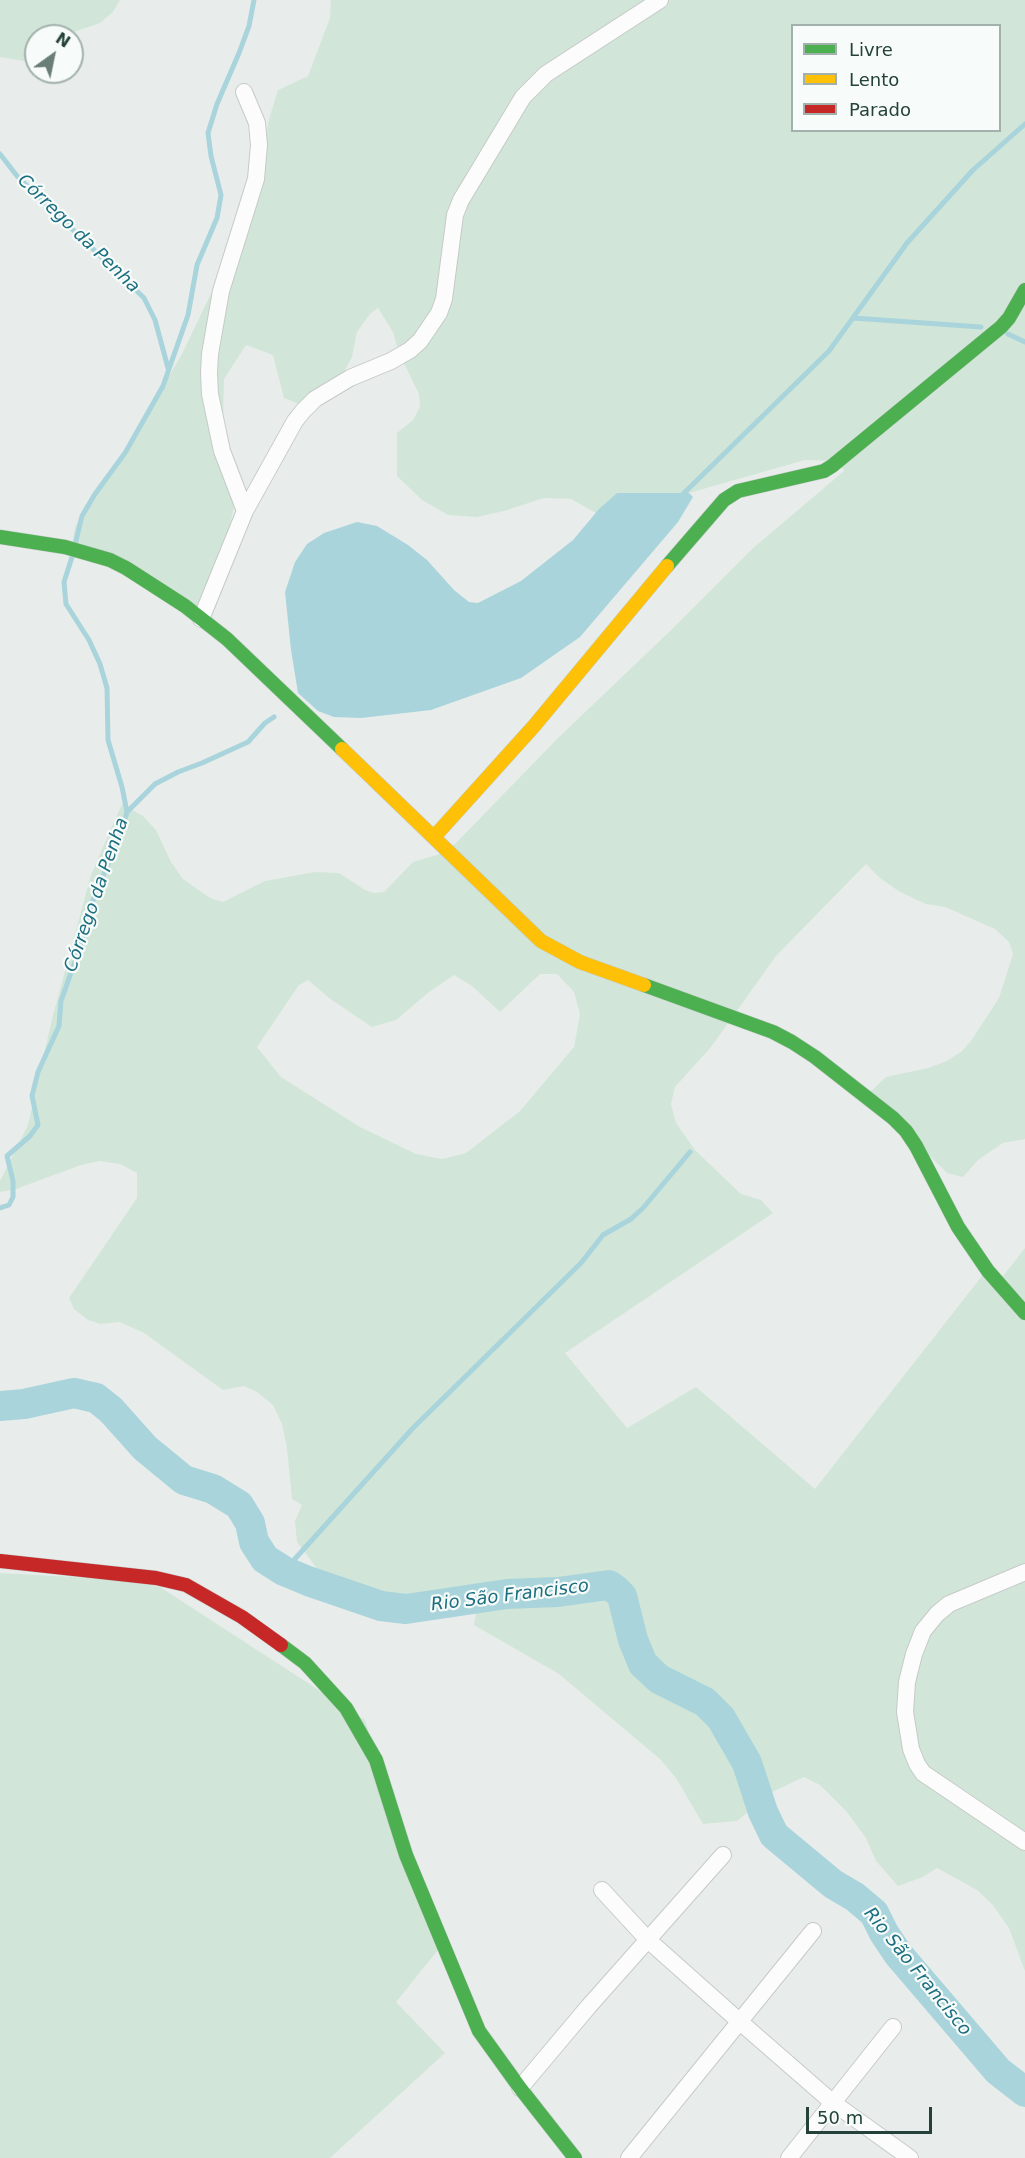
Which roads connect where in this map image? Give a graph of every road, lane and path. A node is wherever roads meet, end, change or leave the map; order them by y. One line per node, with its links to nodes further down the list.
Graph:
1 (660, 0): 4 (street)
2 (244, 92): 4 (street)
3 (1025, 290): 7 (street)
4 (245, 511): 6 (street)
5 (0, 537): 6 (street)
6 (201, 619): 7 (street)
7 (434, 837): 8 (street)
8 (1025, 1313)
9 (0, 1561): 18 (street)
10 (1025, 1572): 11 (street)
11 (1025, 1842)
12 (723, 1855): 15 (street)
13 (602, 1890): 15 (street)
14 (813, 1930): 16 (street)
15 (648, 1940): 16 (street); 18 (street)
16 (739, 2021): 19 (street); 21 (street)
17 (894, 2027): 19 (street)
18 (520, 2088): 20 (street)
19 (832, 2102): 22 (street); 23 (street)
20 (574, 2158)
21 (629, 2158)
22 (789, 2158)
23 (910, 2158)

